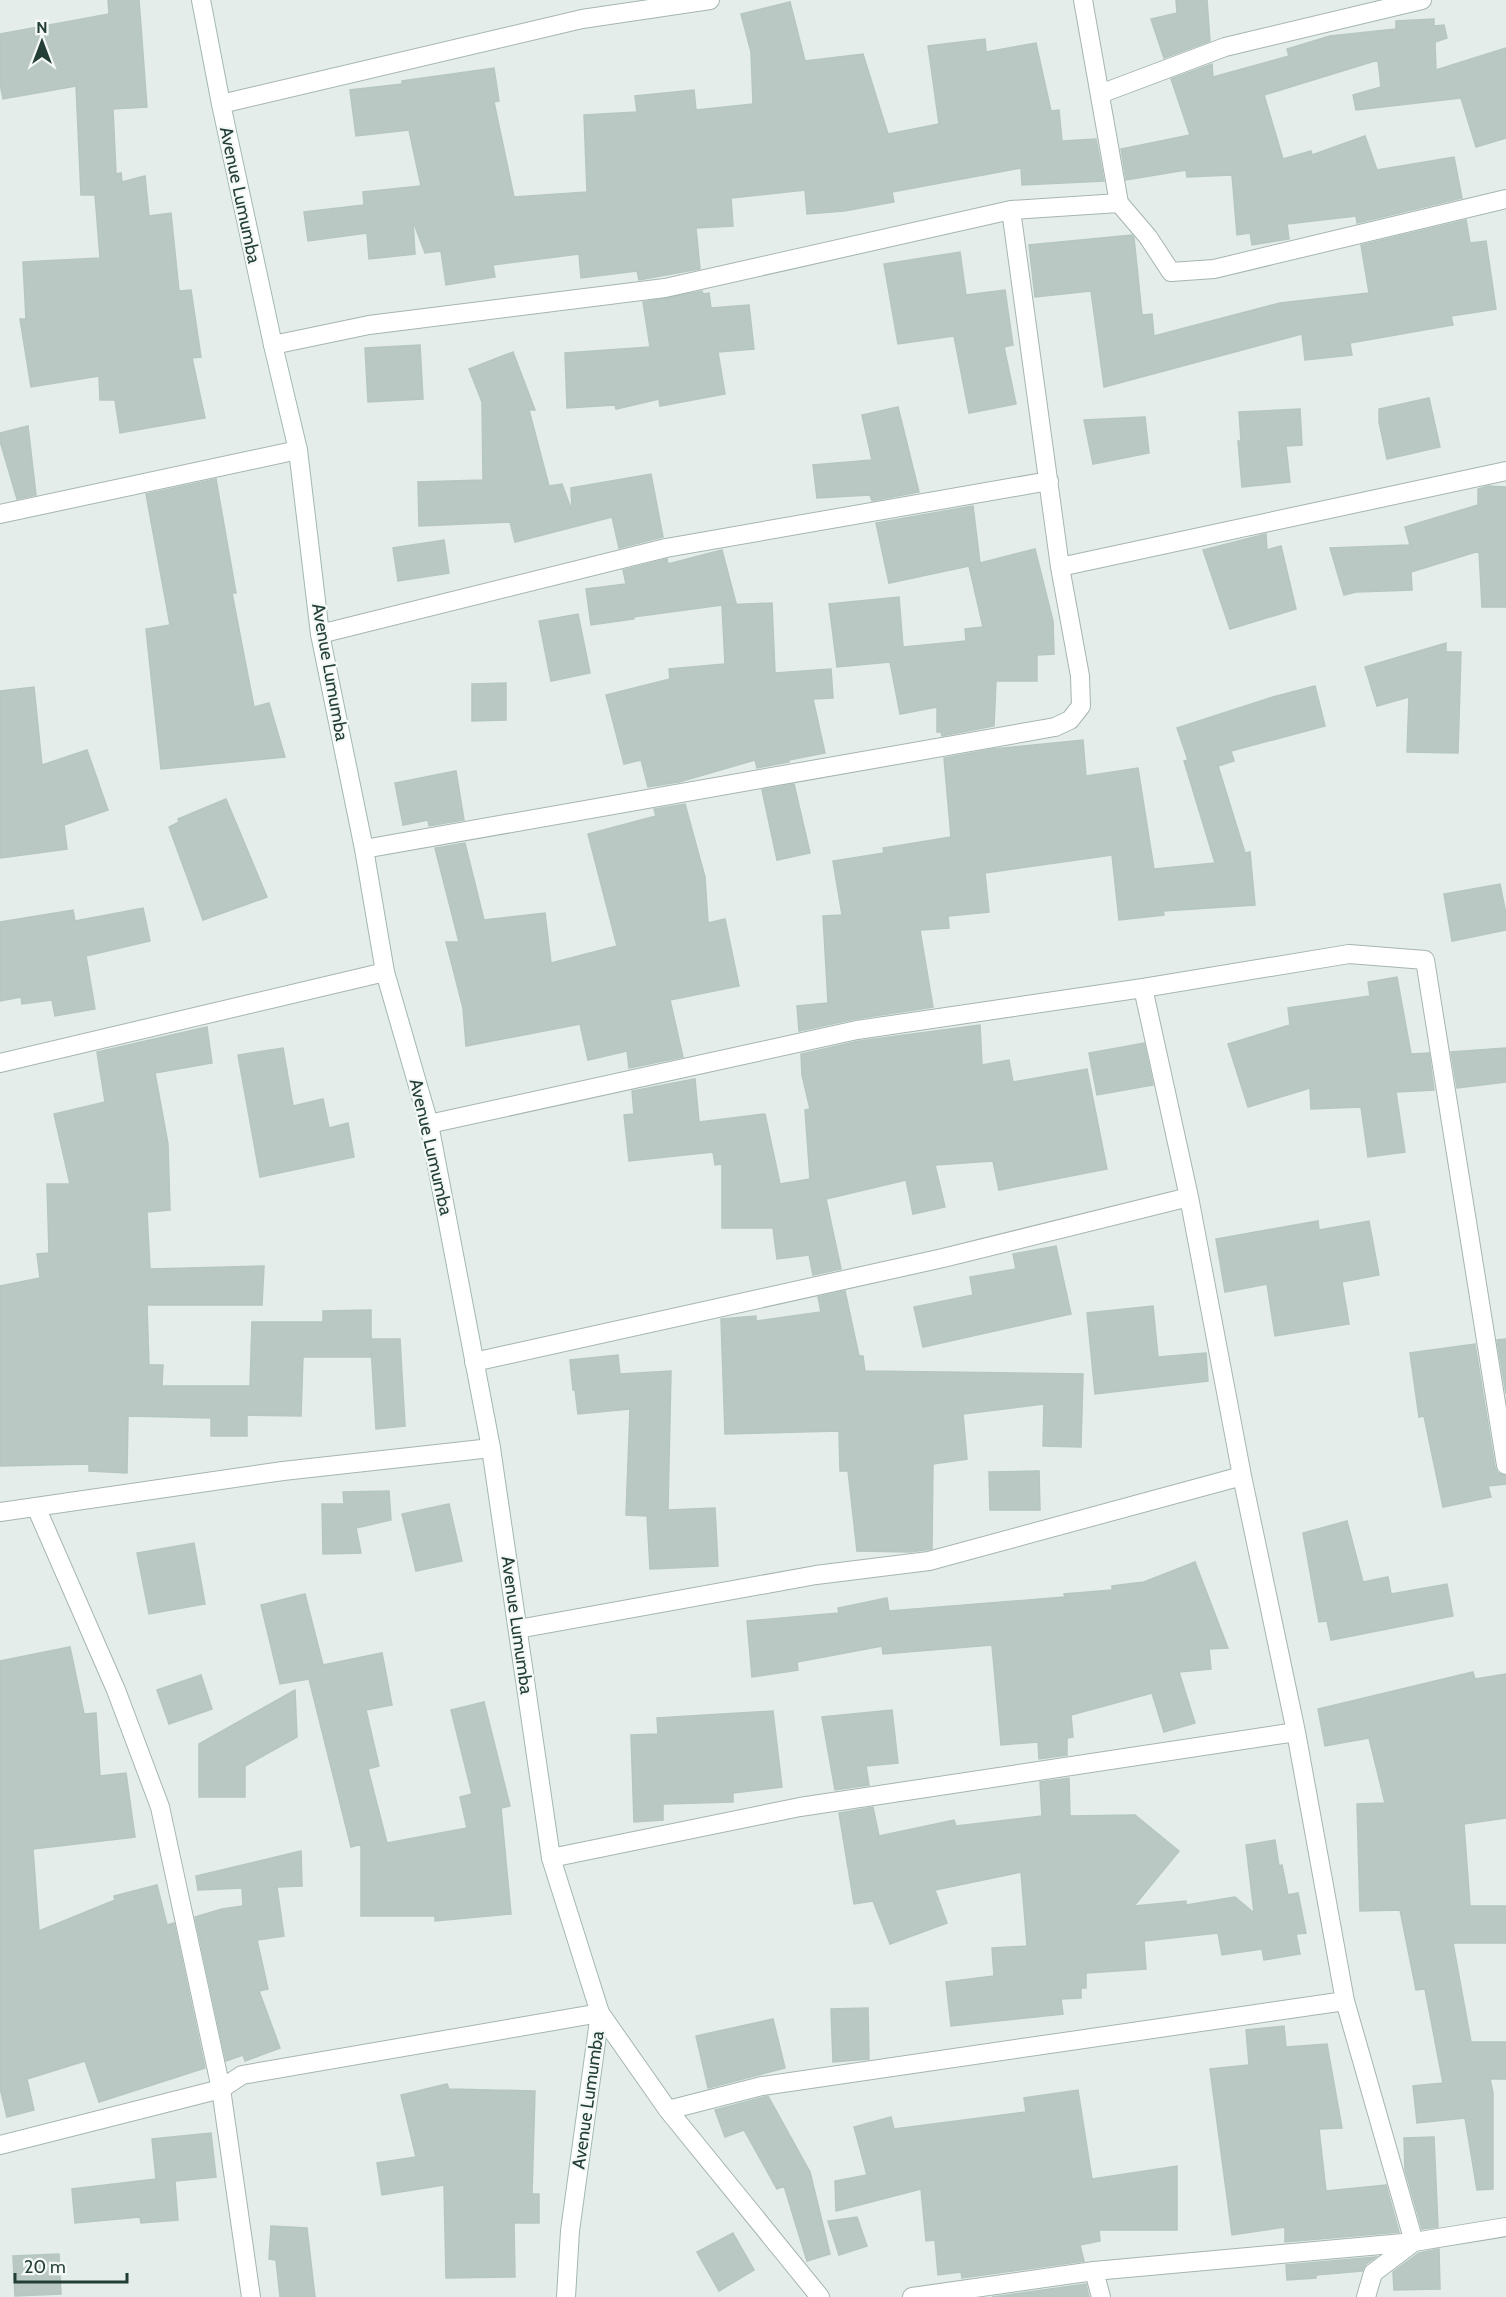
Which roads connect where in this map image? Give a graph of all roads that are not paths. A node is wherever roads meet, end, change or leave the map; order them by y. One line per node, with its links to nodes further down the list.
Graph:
1 (201, 0): 6 (street, Avenue Lumumba)
2 (710, 0): 6 (street)
3 (1083, 0): 5 (street)
4 (1422, 0): 5 (street)
5 (1101, 94): 8 (street)
6 (220, 104): 10 (street, Avenue Lumumba)
7 (1506, 199): 8 (street)
8 (1119, 203): 9 (street)
9 (1011, 210): 10 (street); 13 (street)
10 (273, 345): 11 (street, Avenue Lumumba)
11 (298, 450): 14 (street); 16 (street, Avenue Lumumba)
12 (1506, 471): 15 (street)
13 (1049, 481): 15 (street); 16 (street)
14 (0, 514)
15 (1060, 567): 17 (street)
16 (320, 634): 17 (street, Avenue Lumumba)
17 (364, 849): 18 (street, Avenue Lumumba)
18 (386, 972): 20 (street); 21 (street, Avenue Lumumba)
19 (1143, 988): 21 (street); 22 (street); 25 (street)
20 (0, 1063)
21 (429, 1124): 23 (street, Avenue Lumumba)
22 (1189, 1197): 23 (street); 26 (street)
23 (474, 1362): 24 (street, Avenue Lumumba)
24 (491, 1448): 27 (street); 29 (street, Avenue Lumumba)
25 (1506, 1466)
26 (1242, 1476): 29 (street); 30 (street)
27 (36, 1507): 28 (street); 34 (street)
28 (0, 1512)
29 (518, 1629): 31 (street, Avenue Lumumba)
30 (1296, 1732): 31 (street); 32 (street)
31 (551, 1857): 33 (street, Avenue Lumumba)
32 (1346, 2001): 35 (street); 38 (street)
33 (600, 2013): 34 (street); 35 (street); 41 (street, Avenue Lumumba)
34 (221, 2089): 36 (street); 40 (street)
35 (668, 2110): 42 (street)
36 (0, 2145)
37 (1506, 2227): 38 (street)
38 (1414, 2242): 39 (street); 45 (street)
39 (1094, 2271): 43 (street); 44 (street)
40 (250, 2297)
41 (566, 2297)
42 (820, 2297)
43 (912, 2297)
44 (1101, 2297)
45 (1366, 2297)

